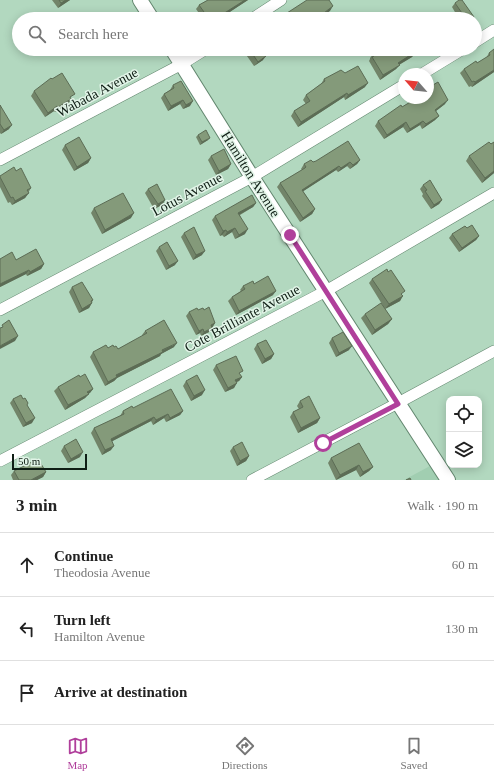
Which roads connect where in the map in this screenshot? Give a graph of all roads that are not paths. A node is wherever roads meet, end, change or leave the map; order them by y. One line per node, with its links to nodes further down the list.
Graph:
1 (140, 0): 3 (street)
2 (281, 0): 4 (street)
3 (148, 12)
4 (263, 12)
5 (494, 30): 6 (street)
6 (482, 38)
7 (177, 56): 10 (street, Hamilton Avenue)
8 (195, 56): 10 (street, Wabada Avenue)
9 (452, 56): 11 (street)
10 (182, 64): 13 (street, Wabada Avenue); 14 (street, Hamilton Avenue)
11 (432, 68)
12 (398, 89): 14 (street, Lotus Avenue)
13 (0, 160)
14 (252, 177): 16 (street, Hamilton Avenue); 17 (street, Lotus Avenue)
15 (494, 193): 16 (street, Cote Brilliante Avenue)
16 (326, 291): 19 (street, Hamilton Avenue); 20 (street, Cote Brilliante Avenue)
17 (0, 310)
18 (494, 351): 19 (street)
19 (398, 404): 21 (street); 22 (street, Hamilton Avenue)
20 (0, 461)
21 (252, 480)
22 (448, 480)

